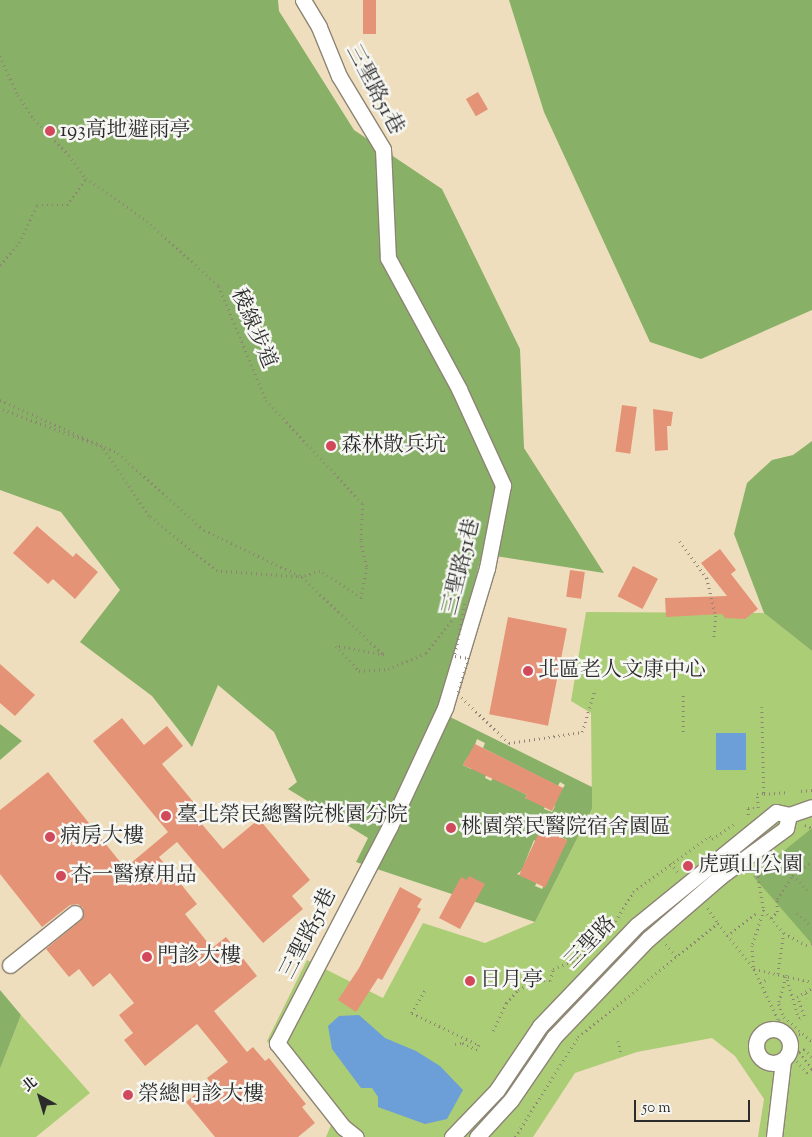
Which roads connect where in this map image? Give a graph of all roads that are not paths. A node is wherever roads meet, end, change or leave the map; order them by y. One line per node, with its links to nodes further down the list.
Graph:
1 (302, 0): 7 (street, 三聖路51巷)
2 (812, 807): 3 (street, 三聖路)
3 (789, 815): 9 (street, 三聖路); 10 (street, 三聖路)
4 (75, 914): 5 (street)
5 (10, 965)
6 (788, 1058): 6 (street); 11 (street)
7 (341, 1132): 8 (street, 三聖路51巷)
8 (356, 1137)
9 (452, 1137)
10 (477, 1137)
11 (774, 1137)

